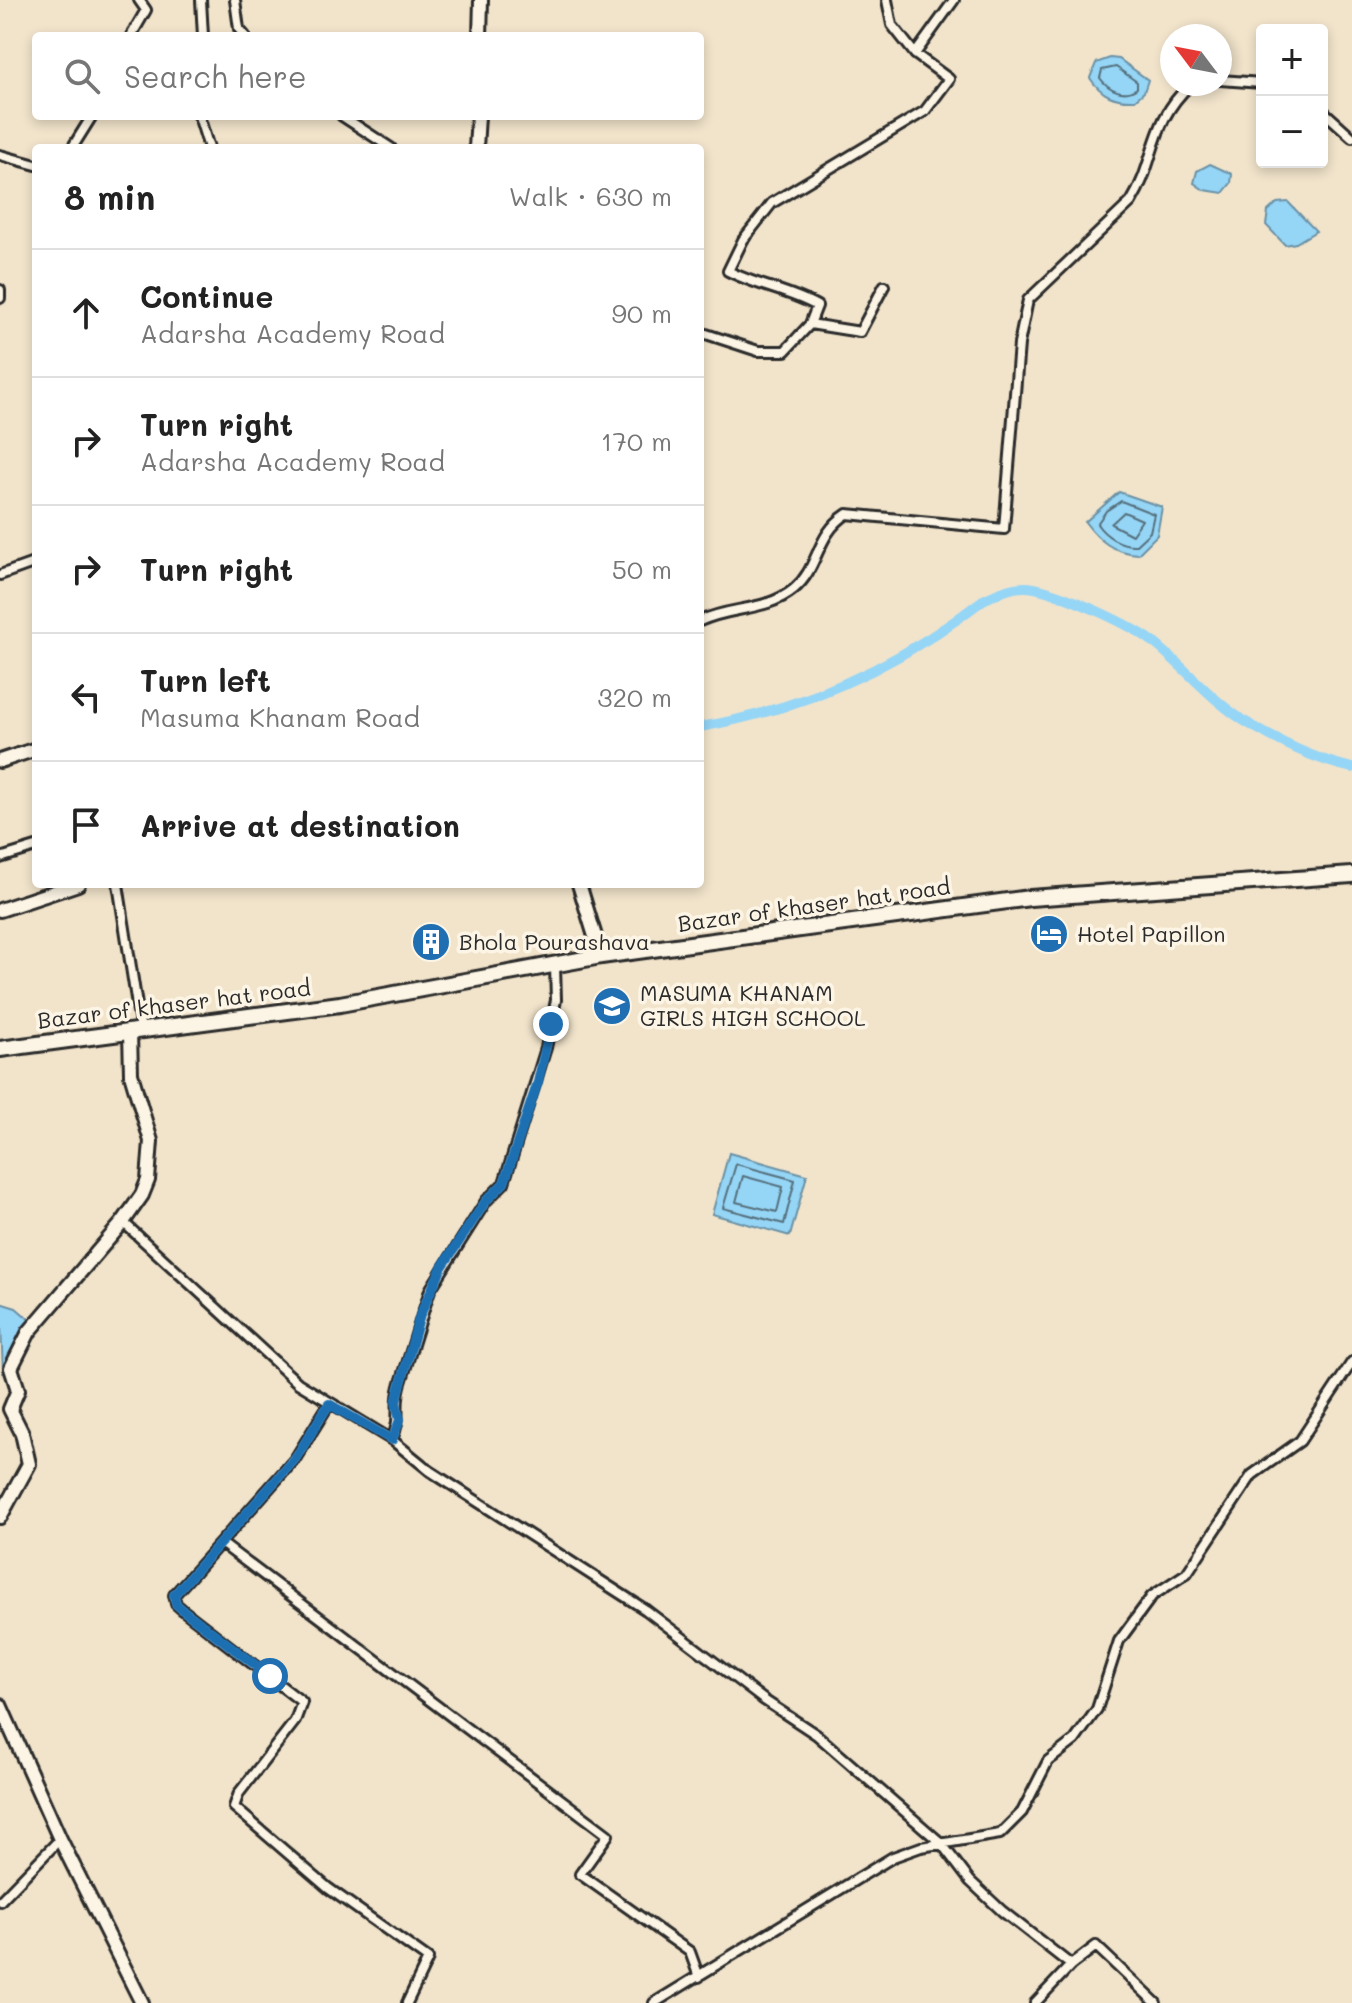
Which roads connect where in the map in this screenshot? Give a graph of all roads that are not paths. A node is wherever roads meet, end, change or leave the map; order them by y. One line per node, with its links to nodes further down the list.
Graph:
1 (139, 0): 7 (street)
2 (201, 0): 8 (street)
3 (235, 0): 9 (street)
4 (481, 0): 10 (street)
5 (887, 0): 11 (street)
6 (954, 0): 11 (street)
7 (133, 32)
8 (203, 32)
9 (242, 32)
10 (480, 32)
11 (915, 54): 30 (street)
12 (1232, 81): 13 (street)
13 (1256, 83)
14 (1182, 96): 34 (street)
15 (1328, 115): 20 (street)
16 (90, 120): 21 (street)
17 (200, 120): 22 (street)
18 (348, 120): 23 (street)
19 (478, 120): 24 (street)
20 (1352, 137)
21 (74, 144)
22 (208, 144)
23 (385, 144)
24 (476, 144)
25 (0, 155): 26 (street)
26 (32, 164)
27 (884, 286): 30 (street)
28 (0, 290): 29 (street)
29 (0, 298)
30 (810, 324): 31 (street)
31 (704, 333)
32 (32, 563): 33 (street)
33 (0, 575)
34 (704, 620)
35 (32, 750): 36 (street)
36 (0, 761)
37 (32, 848): 38 (street)
38 (0, 858)
39 (1352, 875): 44 (main road, Bazar of khaser hat road)
40 (66, 888): 43 (street)
41 (118, 888): 46 (street)
42 (580, 888): 44 (street)
43 (0, 910)
44 (601, 956): 45 (main road, Bazar of khaser hat road)
45 (555, 966): 46 (main road, Bazar of khaser hat road); 51 (street)
46 (136, 1031): 47 (main road, Bazar of khaser hat road); 48 (street)
47 (0, 1049)
48 (123, 1222): 50 (street); 52 (street)
49 (1352, 1362): 56 (street)
50 (329, 1404): 51 (street); 53 (street)
51 (392, 1440): 56 (street)
52 (0, 1517)
53 (221, 1543): 59 (street); 61 (street)
54 (1, 1708): 55 (street)
55 (60, 1839): 57 (street); 60 (street)
56 (941, 1843): 58 (street); 59 (street)
57 (0, 1901)
58 (1071, 1965): 63 (street); 64 (street)
59 (699, 1977): 62 (street)
60 (142, 2003)
61 (407, 2003)
62 (654, 2003)
63 (1035, 2003)
64 (1156, 2003)

